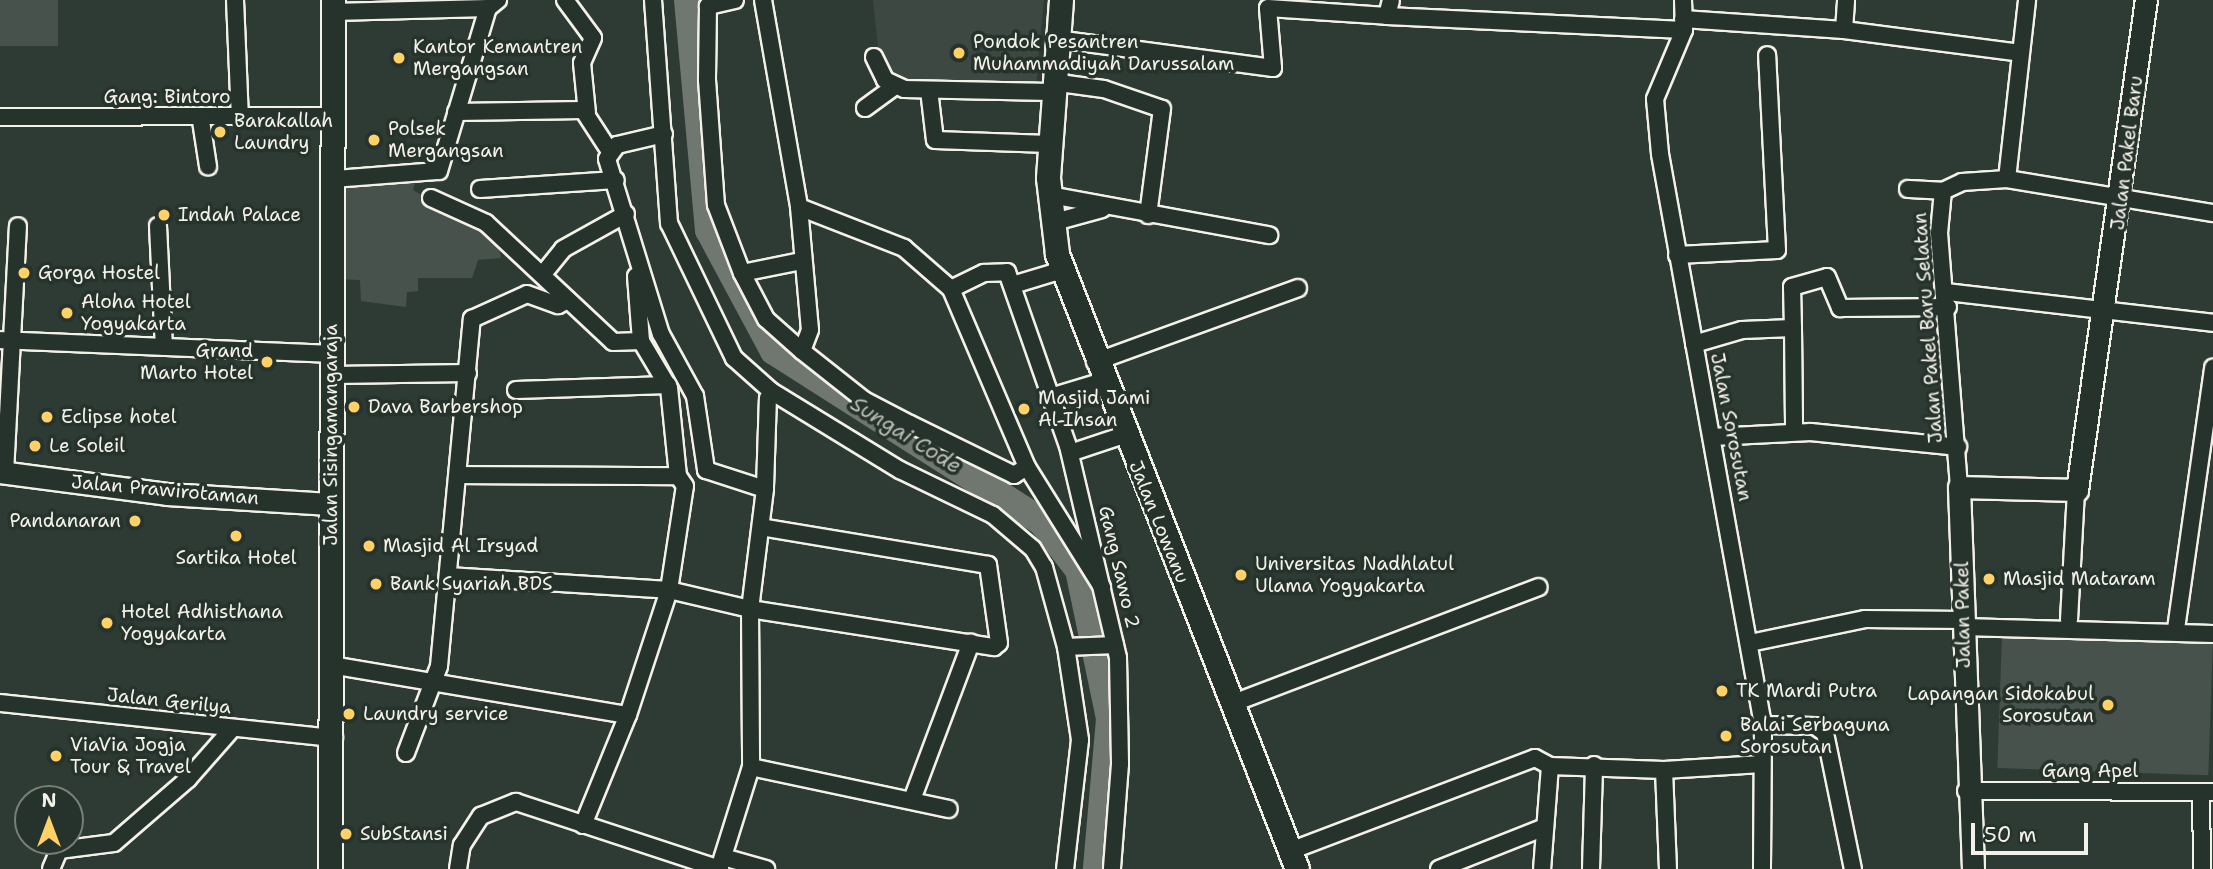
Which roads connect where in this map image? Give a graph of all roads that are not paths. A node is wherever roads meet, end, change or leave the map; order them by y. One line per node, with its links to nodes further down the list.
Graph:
1 (234, 0): 30 (street)
2 (565, 0): 27 (street)
3 (653, 0): 32 (street)
4 (735, 0): 11 (street)
5 (763, 0): 45 (street)
6 (1061, 0): 18 (main road, Jalan Lowanu)
7 (1683, 0): 16 (street, Jalan Sorosutan)
8 (1846, 0): 17 (street)
9 (2027, 0): 19 (street)
10 (2146, 0): 43 (street, Jalan Pakel Baru)
11 (707, 3): 58 (street)
12 (442, 4): 13 (street); 14 (street)
13 (493, 4): 26 (street)
14 (333, 6): 28 (main road, Jalan Sisingamangaraja)
15 (1389, 8): 16 (street); 18 (street)
16 (1684, 24): 17 (street); 54 (street, Jalan Sorosutan)
17 (1844, 30): 19 (street)
18 (1056, 39): 23 (main road, Jalan Lowanu)
19 (2021, 53): 37 (street)
20 (1767, 55): 54 (street)
21 (874, 57): 22 (street)
22 (894, 87): 24 (street); 25 (street)
23 (1052, 87): 24 (street); 33 (main road, Jalan Lowanu); 49 (street)
24 (929, 90): 33 (street)
25 (868, 105)
26 (456, 111): 27 (street); 36 (street)
27 (587, 113): 34 (street)
28 (334, 116): 30 (street, Gang: Bintoro); 36 (main road, Jalan Sisingamangaraja)
29 (0, 117): 31 (street, Gang: Bintoro)
30 (240, 118): 31 (street, Gang: Bintoro)
31 (201, 121): 35 (street)
32 (664, 134): 34 (street); 108 (street)
33 (1049, 144): 42 (main road, Jalan Lowanu)
34 (609, 150): 38 (street)
35 (208, 166)
36 (334, 179): 73 (main road, Jalan Sisingamangaraja)
37 (2007, 179): 41 (street, Jalan Pakel Baru Selatan); 43 (street, Jalan Pakel Baru Selatan)
38 (616, 180): 39 (street); 48 (street)
39 (480, 189)
40 (1908, 189): 41 (street)
41 (1943, 191): 64 (street, Jalan Pakel Baru Selatan)
42 (1050, 195): 46 (street); 50 (main road, Jalan Lowanu)
43 (2121, 197): 47 (street, Jalan Pakel Baru Selatan); 65 (street, Jalan Pakel Baru)
44 (431, 198): 59 (street)
45 (799, 207): 55 (street); 62 (street)
46 (1102, 209): 49 (street); 50 (street)
47 (2213, 213)
48 (626, 214): 56 (street); 59 (street)
49 (1148, 215): 53 (street)
50 (1051, 223): 57 (main road, Jalan Lowanu)
51 (18, 226): 68 (street)
52 (158, 226): 71 (street)
53 (1269, 234)
54 (1677, 256): 70 (street, Jalan Sorosutan)
55 (801, 261): 58 (street); 72 (street)
56 (639, 263): 69 (street); 92 (street)
57 (1062, 270): 60 (street); 75 (main road, Jalan Lowanu)
58 (742, 273): 72 (street)
59 (543, 274): 63 (street)
60 (1016, 284): 62 (street); 79 (street, Gang Sawo 2)
61 (1298, 288): 75 (street)
62 (951, 289): 87 (street)
63 (568, 300): 69 (street); 76 (street)
64 (1947, 300): 65 (street); 67 (street); 85 (street, Jalan Pakel Baru Selatan)
65 (2107, 306): 66 (street); 93 (street, Jalan Pakel Baru)
66 (2213, 323)
67 (1793, 328): 70 (street); 82 (street)
68 (6, 341): 71 (street); 88 (street)
69 (641, 341): 77 (street)
70 (1694, 344): 84 (street, Jalan Sorosutan)
71 (163, 347): 73 (street)
72 (802, 351): 87 (street)
73 (332, 364): 76 (street); 94 (main road, Jalan Sisingamangaraja)
74 (2213, 368): 81 (street)
75 (1099, 372): 79 (street); 83 (main road, Jalan Lowanu)
76 (468, 373): 89 (street)
77 (668, 385): 78 (street); 90 (street)
78 (516, 390)
79 (1054, 396): 86 (street, Gang Sawo 2)
80 (768, 398): 92 (street)
81 (2210, 416): 103 (street)
82 (1794, 432): 84 (street); 85 (street)
83 (1124, 435): 86 (street); 112 (main road, Jalan Lowanu)
84 (1712, 438): 106 (street, Jalan Sorosutan)
85 (1958, 447): 91 (street, Jalan Pakel Baru Selatan)
86 (1070, 453): 97 (street, Gang Sawo 2)
87 (1027, 467): 97 (street)
88 (3, 473): 94 (street, Jalan Prawirotaman)
89 (459, 475): 90 (street); 96 (street)
90 (678, 476): 99 (street)
91 (1959, 486): 93 (street); 102 (street, Jalan Pakel)
92 (765, 487): 95 (street)
93 (2076, 492): 101 (street)
94 (330, 504): 109 (main road, Jalan Sisingamangaraja)
95 (761, 527): 100 (street); 105 (street)
96 (448, 576): 99 (street); 110 (street)
97 (1102, 587): 107 (street, Gang Sawo 2)
98 (1539, 587): 112 (street)
99 (668, 590): 100 (street); 113 (street)
100 (750, 608): 105 (street); 120 (street)
101 (2069, 620)
102 (1963, 623): 103 (street); 106 (street); 123 (street, Jalan Pakel)
103 (2176, 629): 104 (street)
104 (2213, 634)
105 (971, 643): 125 (street)
106 (1750, 643): 114 (street, Jalan Sorosutan)
107 (1110, 645): 108 (street); 136 (street, Gang Sawo 2)
108 (1070, 646): 135 (street)
109 (331, 665): 110 (street); 116 (main road, Jalan Sisingamangaraja)
110 (436, 681): 113 (street); 117 (street)
111 (0, 703): 115 (street, Jalan Gerilya)
112 (1231, 704): 129 (main road, Jalan Lowanu)
113 (628, 715): 127 (street)
114 (1763, 724): 118 (street, Jalan Sorosutan); 142 (street)
115 (232, 729): 116 (street, Jalan Gerilya); 131 (street)
116 (334, 738): 132 (main road, Jalan Sisingamangaraja)
117 (406, 754)
118 (1762, 764): 122 (street); 141 (street, Jalan Sorosutan)
119 (1594, 765): 121 (street); 122 (street); 139 (street)
120 (751, 766): 125 (street); 130 (street)
121 (1550, 766): 128 (street); 129 (street)
122 (1664, 771): 140 (street)
123 (1966, 791): 124 (street, Gang Apel); 143 (street, Jalan Pakel)
124 (2207, 793): 144 (street)
125 (913, 797): 126 (street)
126 (949, 809)
127 (583, 825): 130 (street); 133 (street)
128 (1545, 827): 137 (street); 138 (street)
129 (1293, 860)
130 (721, 865): 134 (street)
131 (51, 869)
132 (330, 869)
133 (458, 869)
134 (766, 869)
135 (1065, 869)
136 (1112, 869)
137 (1439, 869)
138 (1542, 869)
139 (1591, 869)
140 (1668, 869)
141 (1762, 869)
142 (1853, 869)
143 (1973, 869)
144 (2202, 869)

